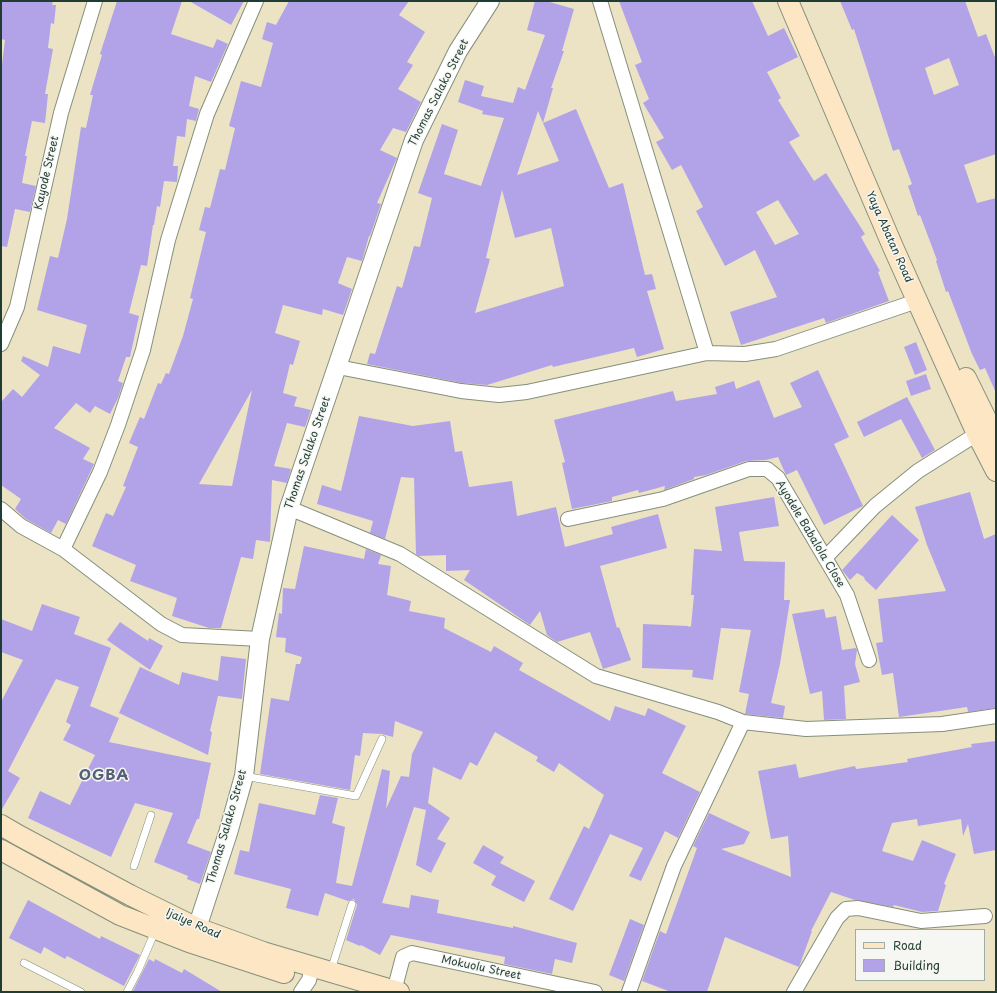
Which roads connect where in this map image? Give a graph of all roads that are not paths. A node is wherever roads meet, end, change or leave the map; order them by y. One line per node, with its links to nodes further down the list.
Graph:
1 (95, 1): 8 (street, Kayode Street)
2 (256, 1): 16 (street)
3 (490, 1): 10 (street, Thomas Salako Street)
4 (600, 1): 9 (street)
5 (788, 1): 7 (main road, Yaya Abatan Road)
6 (803, 1): 11 (main road, Yaya Abatan Road)
7 (917, 301): 9 (street); 11 (main road, Yaya Abatan Road)
8 (1, 344)
9 (707, 353): 10 (street)
10 (338, 366): 13 (street, Thomas Salako Street)
11 (987, 437): 12 (main road, Yaya Abatan Road); 17 (street)
12 (995, 467)
13 (289, 508): 18 (street, Thomas Salako Street); 21 (street)
14 (1, 509): 16 (street)
15 (568, 519): 17 (street, Ayodele Babalola Close)
16 (63, 549): 18 (street)
17 (825, 558): 19 (street, Ayodele Babalola Close)
18 (260, 639): 23 (street, Thomas Salako Street)
19 (869, 660)
20 (996, 716): 21 (street)
21 (743, 722): 39 (street)
22 (382, 739): 23 (lane)
23 (244, 776): 31 (street, Thomas Salako Street)
24 (151, 815): 27 (lane)
25 (1, 824): 31 (main road, Ijaiye Road)
26 (1, 850): 30 (main road, Ijaiye Road)
27 (134, 866)
28 (352, 904): 33 (lane)
29 (985, 916): 40 (street)
30 (156, 929): 31 (main road, Ijaiye Road); 36 (lane)
31 (193, 935): 33 (main road, Ijaiye Road)
32 (24, 962): 35 (lane)
33 (313, 978): 34 (main road, Ijaiye Road); 37 (main road, Ijaiye Road)
34 (397, 991): 38 (street, Mokuolu Street)
35 (81, 992)
36 (127, 992)
37 (353, 992)
38 (595, 992)
39 (629, 992)
40 (794, 992)

